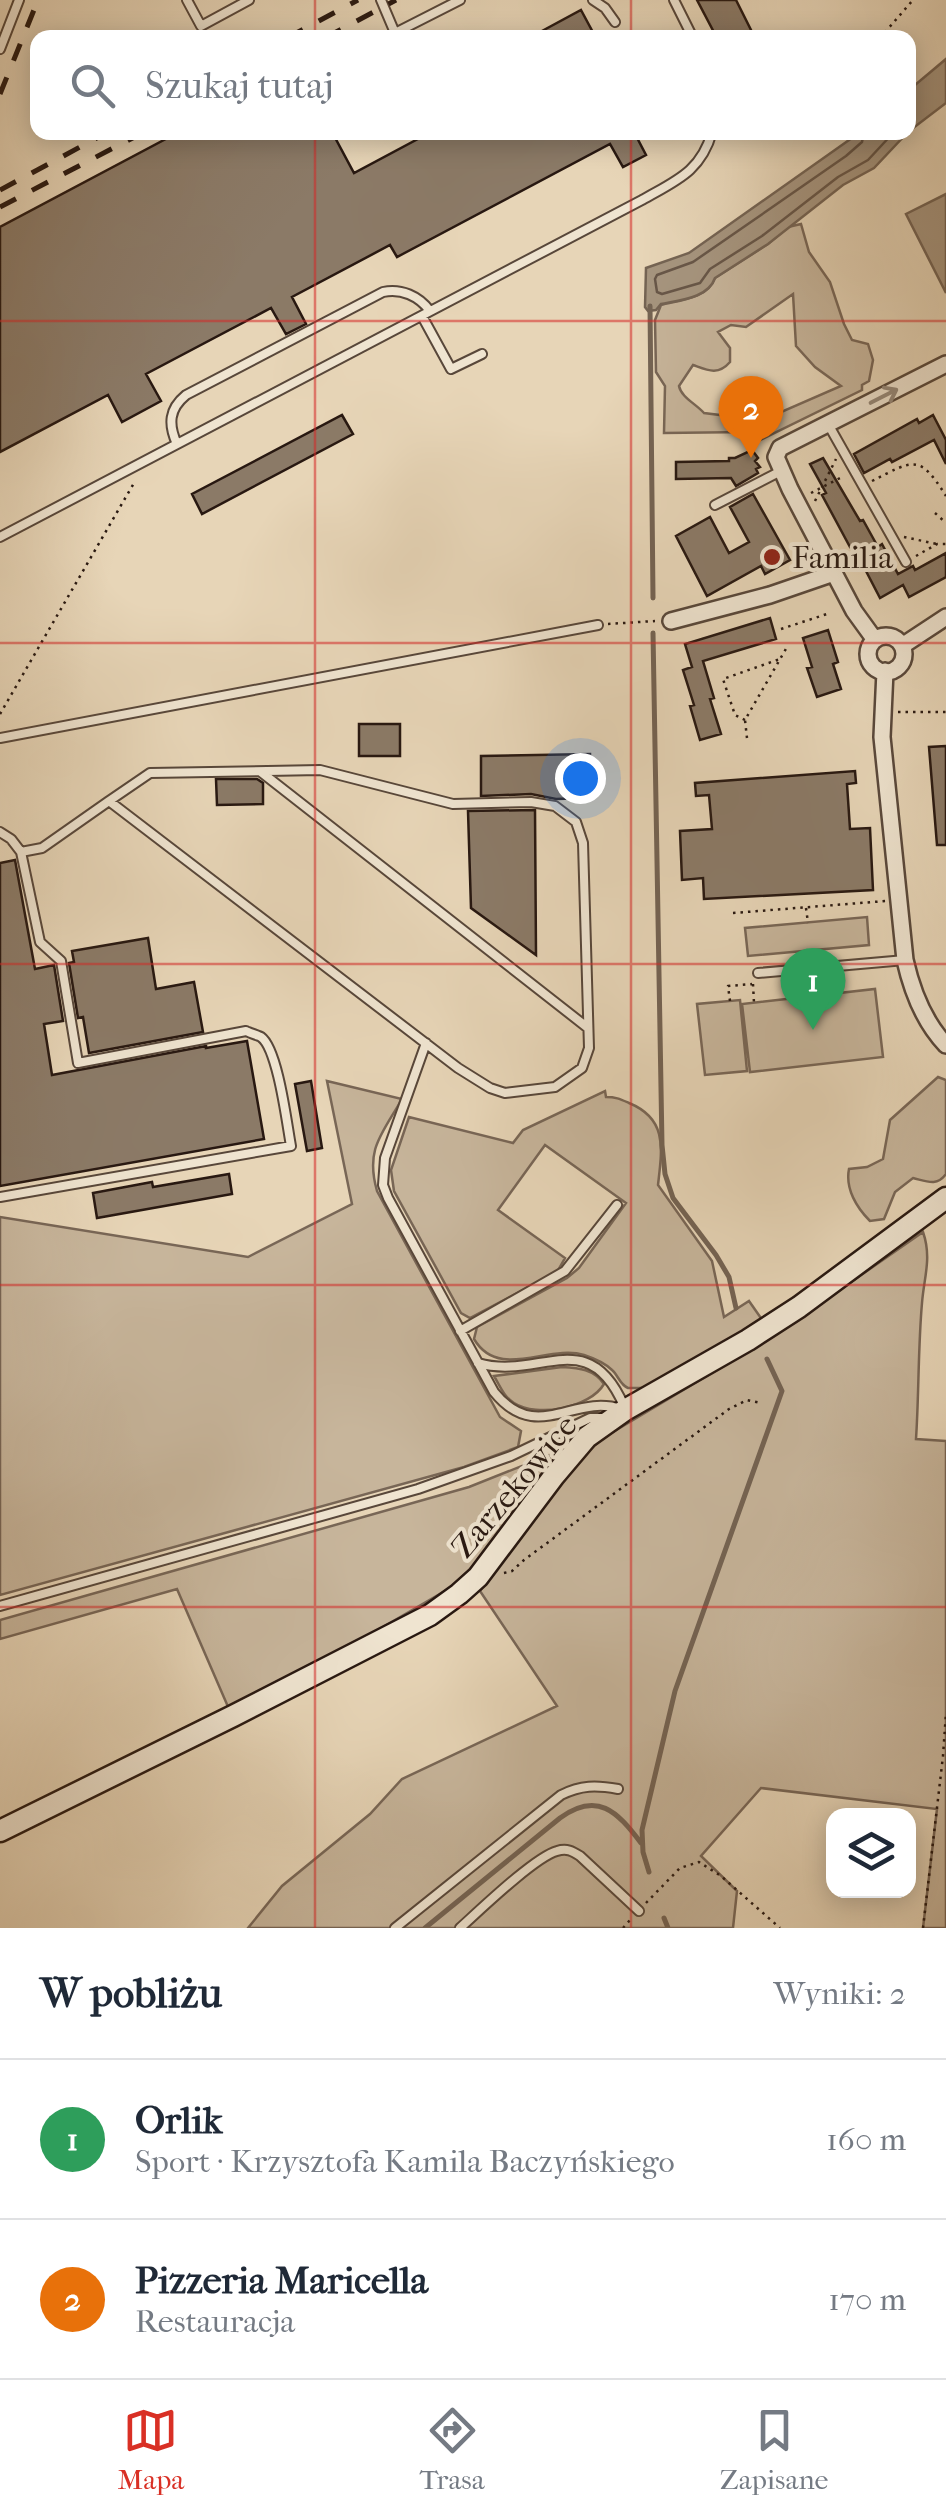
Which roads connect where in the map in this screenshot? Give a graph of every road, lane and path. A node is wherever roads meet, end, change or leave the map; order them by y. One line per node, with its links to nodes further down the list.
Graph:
1 (19, 0): 14 (lane)
2 (187, 0): 3 (lane)
3 (249, 0)
4 (381, 0): 10 (lane)
5 (460, 0): 11 (lane)
6 (593, 0): 9 (lane)
7 (674, 0): 12 (lane)
8 (914, 0): 13 (path)
9 (616, 22)
10 (395, 30)
11 (402, 30)
12 (689, 30)
13 (887, 30)
14 (0, 49)
15 (709, 140): 16 (lane)
16 (426, 313): 17 (lane); 20 (lane); 20 (lane)
17 (482, 354)
18 (946, 364): 19 (street, one-way to 18)
19 (828, 424): 21 (lane); 22 (street)
20 (177, 444): 34 (lane)
21 (842, 448): 23 (lane); 26 (path)
22 (780, 467): 29 (lane); 38 (street)
23 (854, 470): 25 (lane); 26 (path)
24 (134, 483): 51 (path)
25 (862, 485): 27 (path); 33 (lane)
26 (822, 487): 28 (path); 30 (path)
27 (946, 496)
28 (804, 497)
29 (715, 505)
30 (811, 510)
31 (935, 513): 32 (path)
32 (946, 523)
33 (889, 533): 35 (path); 37 (lane)
34 (0, 537)
35 (937, 544): 36 (path); 37 (path)
36 (946, 544)
37 (906, 562)
38 (834, 574): 41 (street); 44 (street)
39 (830, 613): 43 (path)
40 (946, 617): 46 (street)
41 (671, 621): 42 (path)
42 (598, 624): 53 (lane)
43 (781, 629)
44 (874, 640): 46 (street); 48 (street)
45 (787, 646): 47 (path)
46 (902, 646): 48 (street)
47 (780, 659): 52 (path); 52 (path)
48 (885, 672): 63 (street)
49 (891, 712): 50 (path)
50 (946, 712)
51 (0, 714)
52 (745, 720): 54 (path)
53 (0, 738)
54 (748, 738)
55 (259, 771): 56 (lane); 68 (lane); 68 (lane)
56 (110, 801): 58 (lane); 69 (lane)
57 (0, 832): 58 (lane)
58 (21, 852): 71 (lane)
59 (892, 901): 60 (path)
60 (806, 906): 61 (path); 62 (path)
61 (733, 914)
62 (808, 923)
63 (905, 960): 64 (lane); 70 (street)
64 (758, 973): 65 (path)
65 (752, 984): 66 (path); 67 (path)
66 (730, 1001)
67 (754, 1003)
68 (588, 1028): 69 (lane)
69 (426, 1043): 74 (lane)
70 (946, 1045)
71 (0, 1198)
72 (946, 1198): 77 (street, Zarzekowice)
73 (618, 1205): 74 (lane)
74 (460, 1330): 75 (lane)
75 (478, 1362): 77 (lane); 77 (lane)
76 (761, 1403): 78 (path)
77 (626, 1410): 78 (street, Zarzekowice); 79 (lane)
78 (478, 1577): 82 (street, Zarzekowice)
79 (0, 1606)
80 (946, 1712): 88 (path)
81 (618, 1789): 84 (lane)
82 (0, 1831)
83 (640, 1910): 85 (lane); 86 (path); 87 (path)
84 (395, 1928)
85 (460, 1928)
86 (623, 1928)
87 (780, 1928)
88 (923, 1928)

